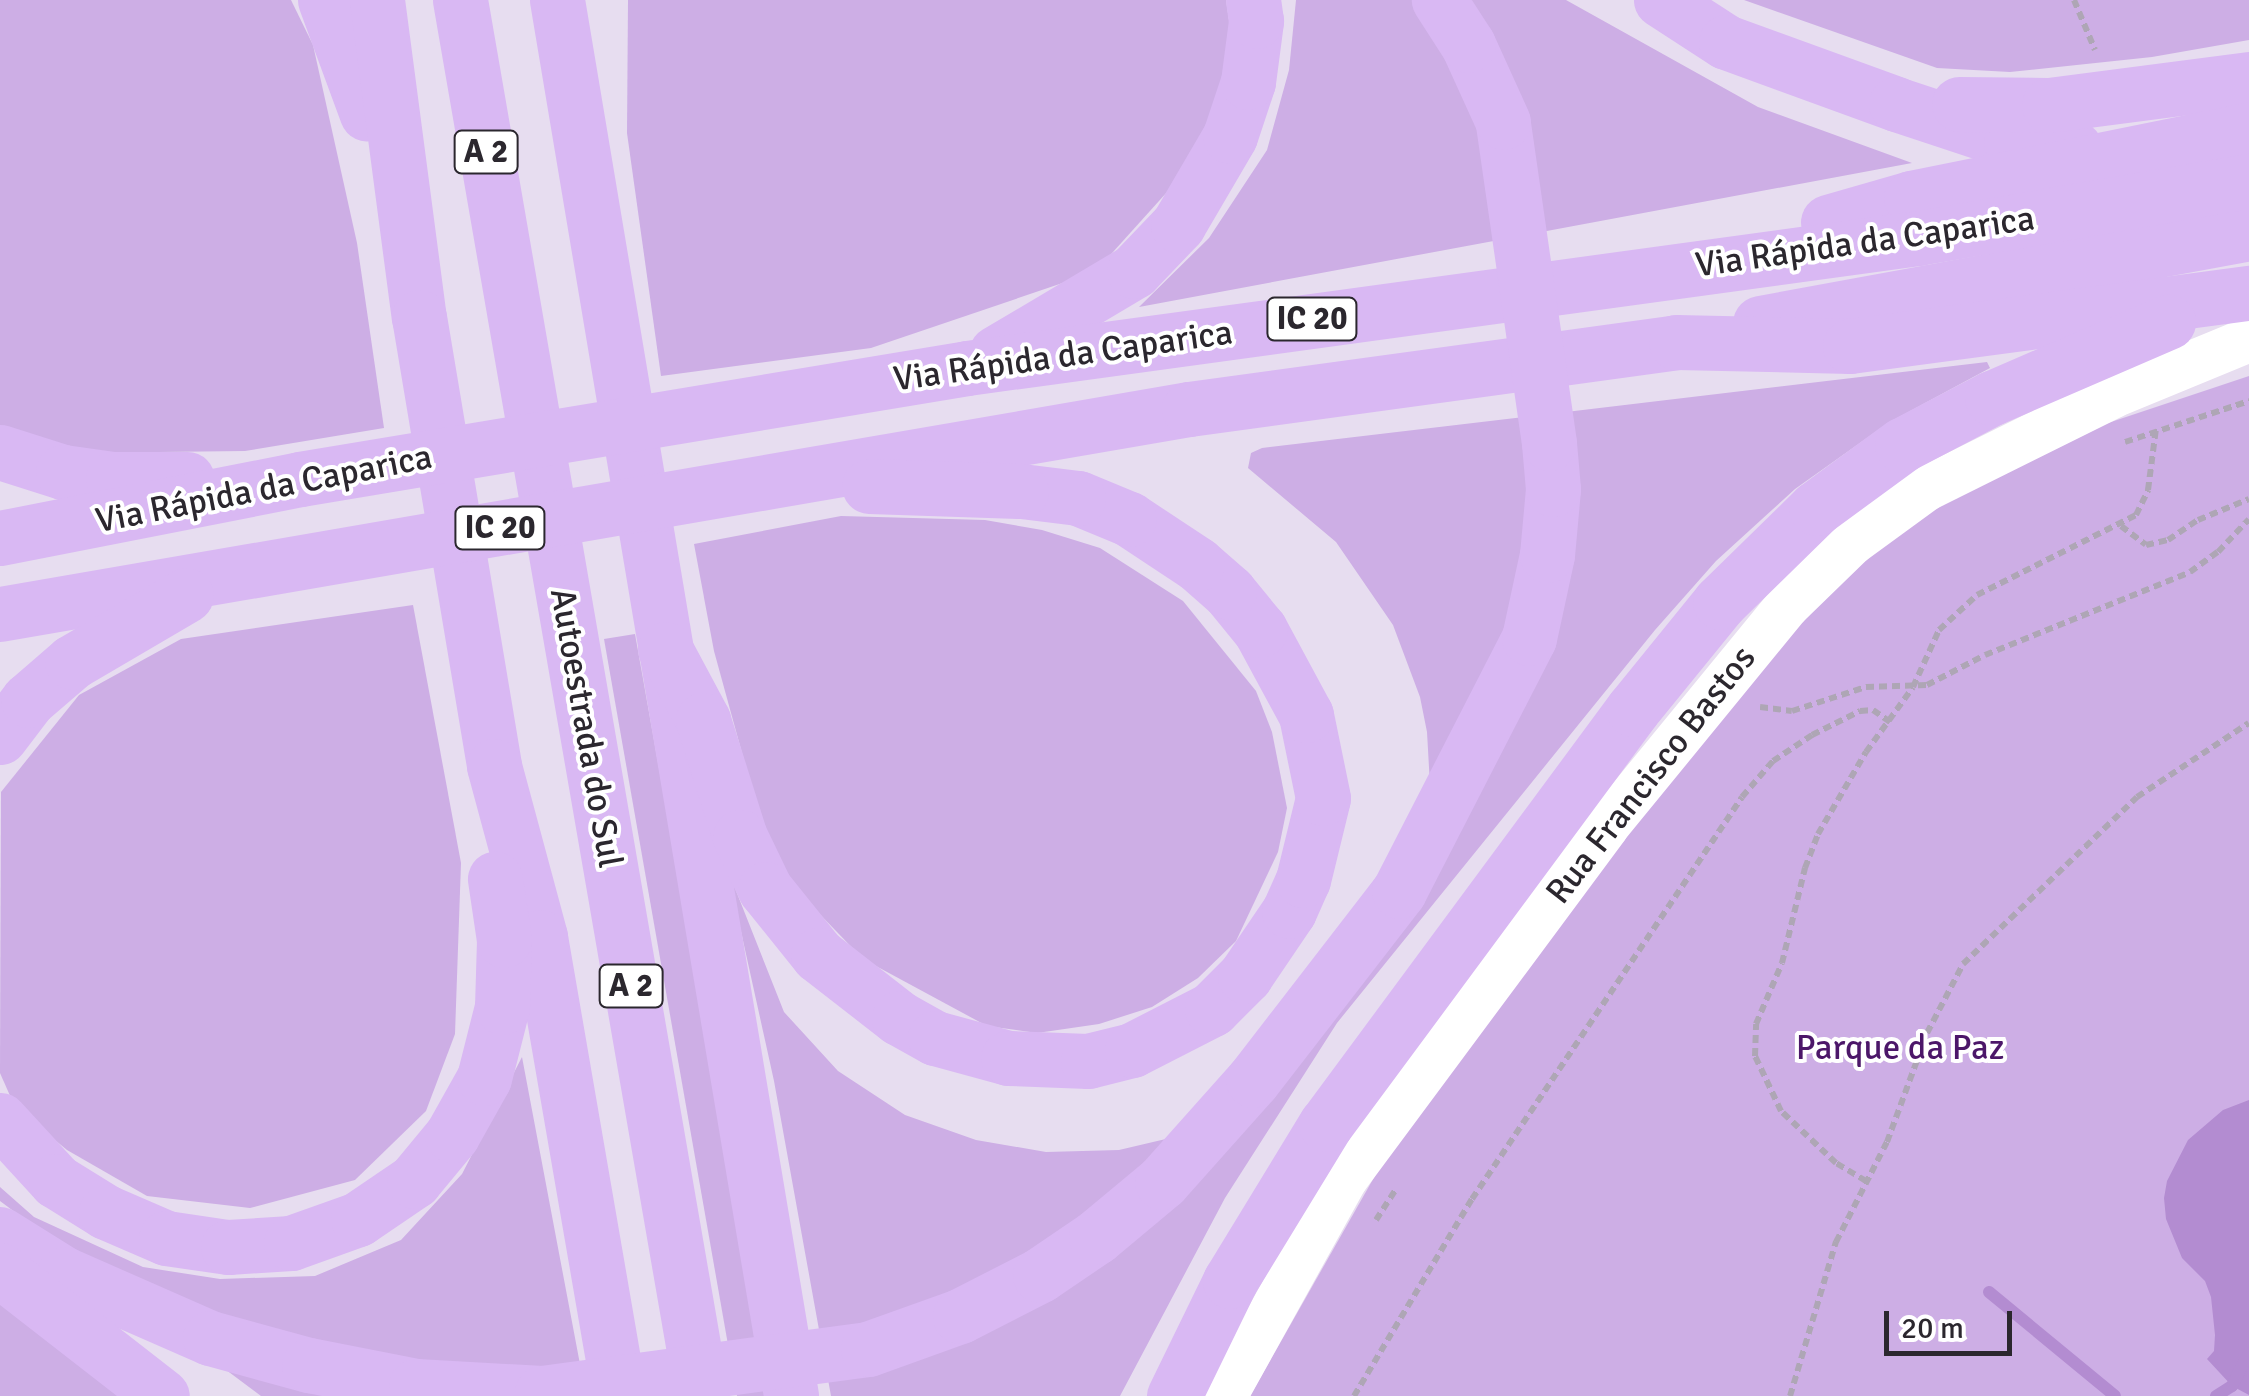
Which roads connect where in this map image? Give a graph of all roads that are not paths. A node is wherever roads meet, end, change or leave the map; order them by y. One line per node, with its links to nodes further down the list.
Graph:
1 (325, 0): 15 (highway)
2 (377, 0): 15 (highway, A 2)
3 (460, 0): 35 (highway, Autoestrada do Sul / A 2)
4 (557, 0): 10 (highway, A 2)
5 (598, 0): 10 (highway)
6 (1253, 0): 20 (highway)
7 (1438, 0): 31 (highway)
8 (1661, 0): 11 (highway)
9 (2249, 79): 11 (highway)
10 (573, 85): 27 (highway, A 2)
11 (1896, 104): 13 (highway)
12 (2249, 130): 13 (highway)
13 (2122, 152): 17 (highway)
14 (2249, 181): 17 (highway, Via Rápida da Caparica / IC 20)
15 (408, 220): 29 (highway)
16 (2249, 233): 19 (highway)
17 (1657, 271): 20 (highway, Via Rápida da Caparica / IC 20)
18 (2243, 309): 19 (highway, Via Rápida da Caparica / IC 20); 37 (highway); 38 (street, Rua Francisco Bastos)
19 (1676, 342): 22 (highway, Via Rápida da Caparica / IC 20)
20 (967, 368): 23 (highway, Via Rápida da Caparica / IC 20)
21 (0, 452): 23 (highway)
22 (786, 476): 25 (highway, Via Rápida da Caparica / IC 20); 27 (highway)
23 (300, 479): 24 (highway, Via Rápida da Caparica / IC 20)
24 (0, 538)
25 (214, 579): 26 (highway, Via Rápida da Caparica / IC 20); 28 (highway)
26 (0, 614)
27 (663, 639): 36 (highway, A 2)
28 (0, 738)
29 (494, 766): 30 (highway); 34 (highway)
30 (0, 1120)
31 (0, 1234)
32 (0, 1270): 33 (highway)
33 (162, 1396)
34 (619, 1396)
35 (702, 1396)
36 (790, 1396)
37 (1174, 1396)
38 (1224, 1396)

